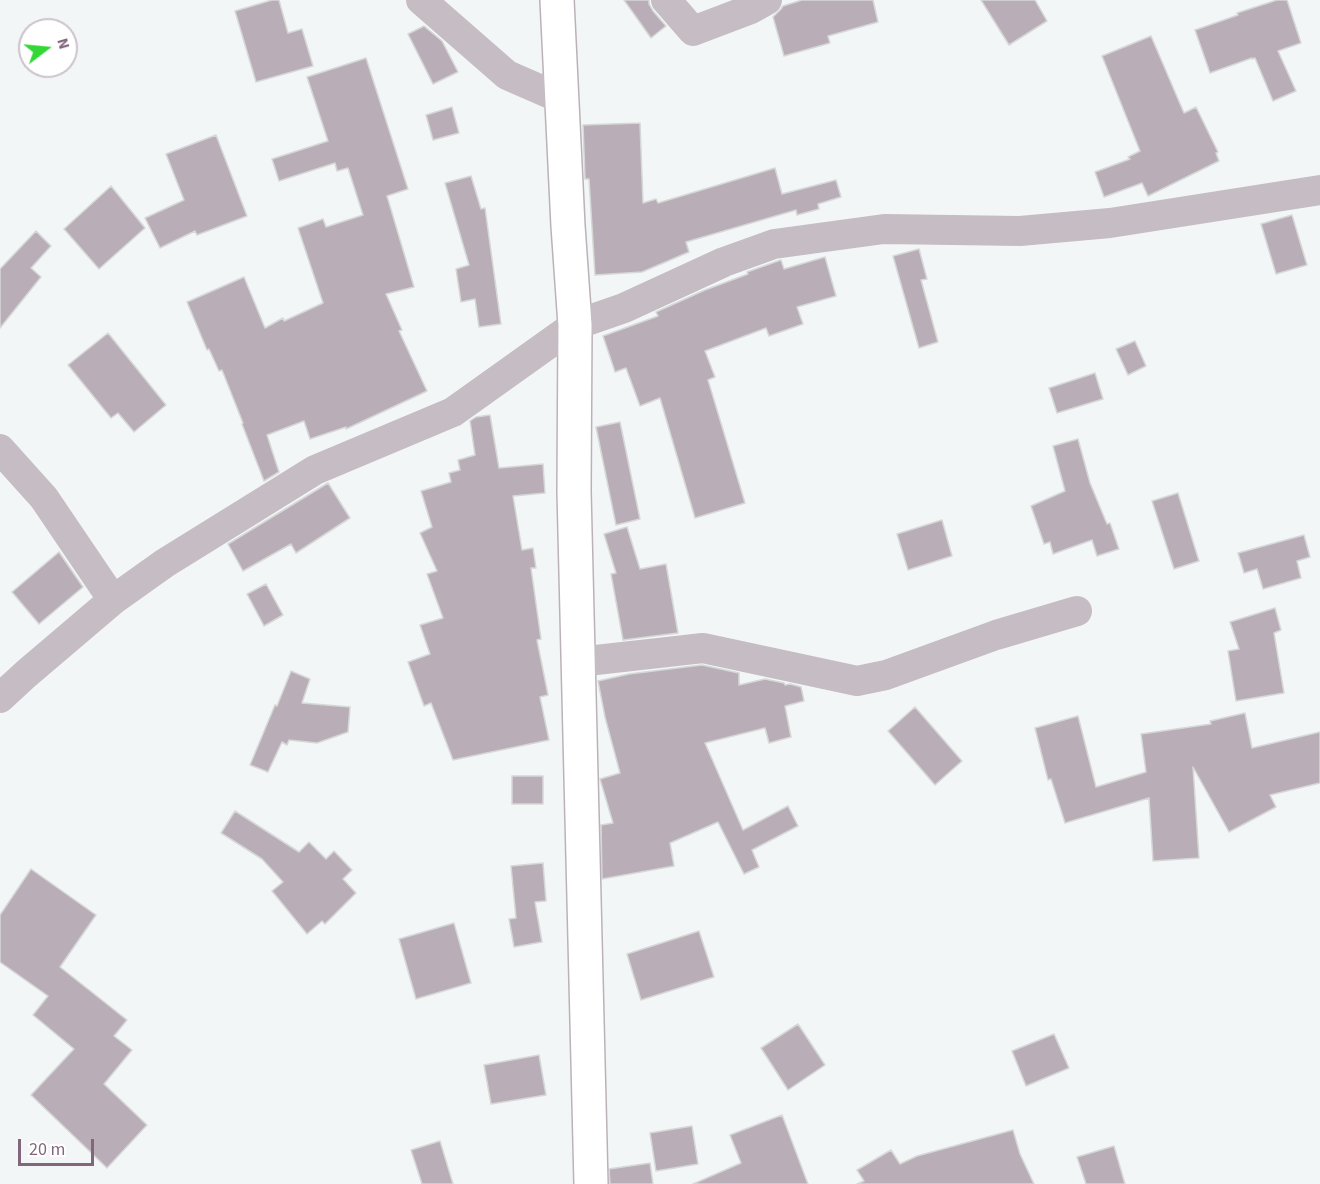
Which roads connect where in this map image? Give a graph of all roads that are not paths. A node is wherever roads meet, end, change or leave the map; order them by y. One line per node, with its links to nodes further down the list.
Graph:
1 (421, 0): 5 (street)
2 (557, 0): 5 (main road)
3 (666, 0): 4 (street)
4 (767, 0)
5 (562, 99): 7 (main road)
6 (1320, 190): 7 (street)
7 (575, 325): 9 (street); 11 (main road)
8 (0, 449): 9 (street)
9 (113, 600): 12 (street)
10 (1077, 611): 11 (street)
11 (578, 662): 13 (main road)
12 (0, 698)
13 (591, 1184)

